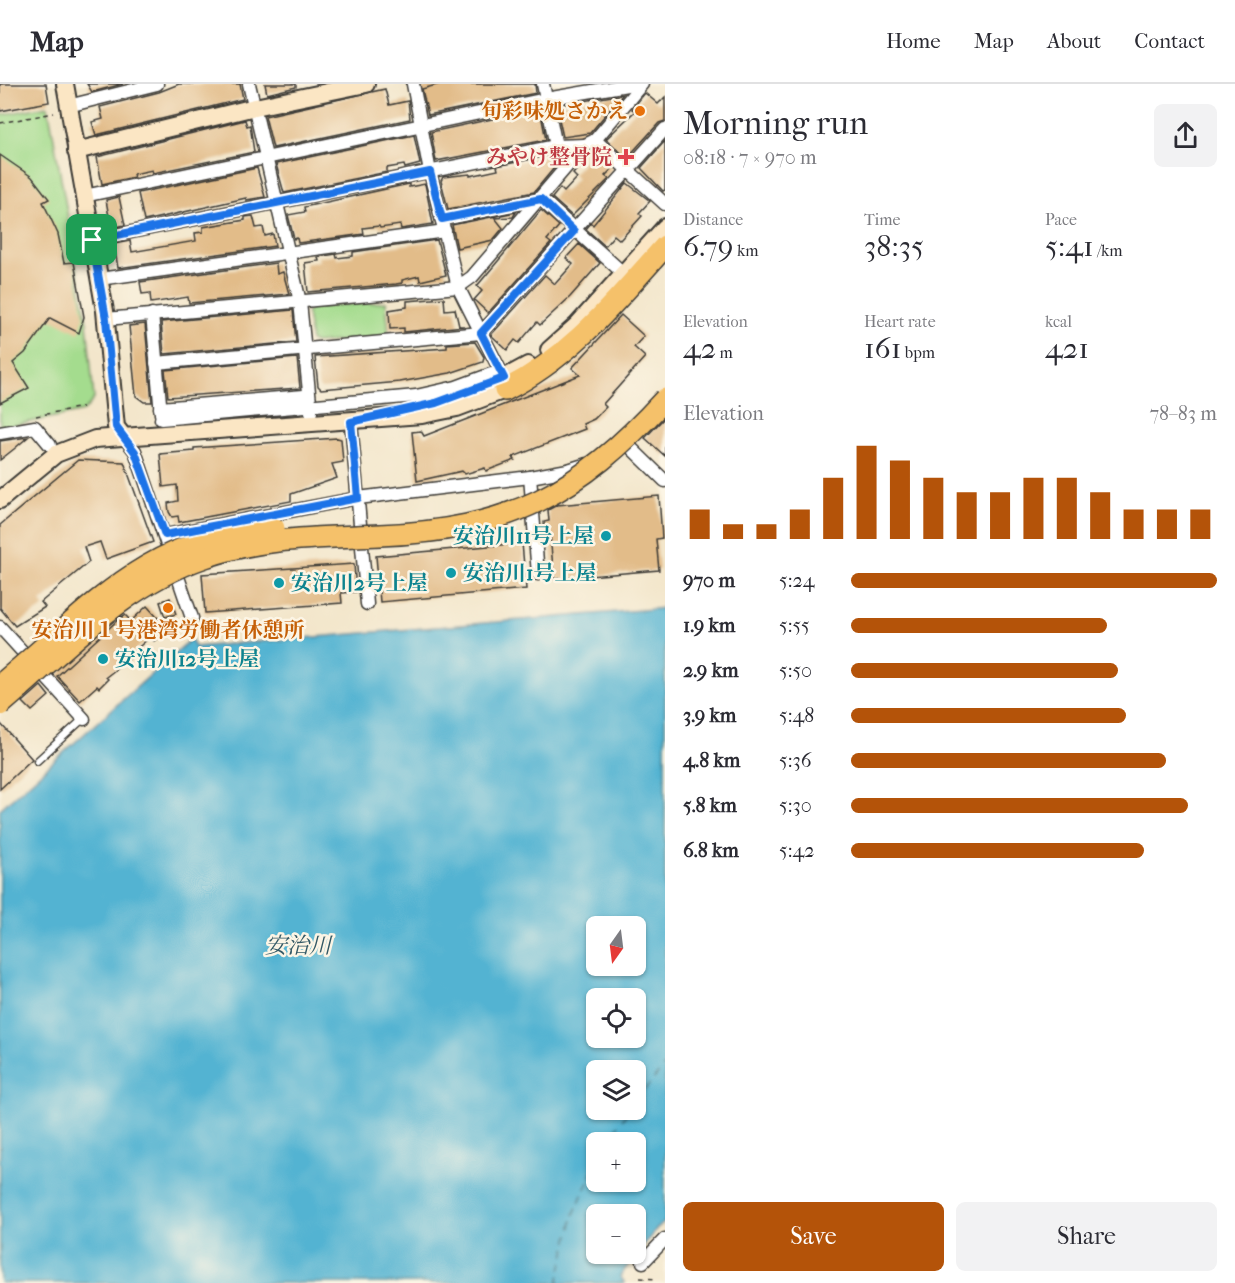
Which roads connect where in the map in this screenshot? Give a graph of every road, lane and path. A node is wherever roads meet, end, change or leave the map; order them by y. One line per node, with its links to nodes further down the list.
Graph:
1 (65, 84): 11 (street)
2 (157, 84): 11 (street)
3 (249, 84): 10 (street)
4 (366, 84): 10 (street)
5 (413, 84): 13 (street)
6 (543, 84): 9 (street)
7 (633, 84): 9 (street)
8 (642, 84): 15 (street)
9 (546, 99): 13 (street); 16 (street)
10 (255, 107): 17 (street); 18 (street)
11 (61, 109): 12 (path); 17 (street)
12 (0, 123)
13 (420, 125): 18 (street); 20 (street)
14 (665, 129): 19 (street)
15 (590, 142): 16 (street); 19 (street); 22 (street)
16 (556, 146): 20 (street)
17 (75, 152): 21 (street)
18 (267, 156): 21 (street); 23 (street)
19 (628, 170): 24 (street); 27 (street)
20 (430, 172): 23 (street); 25 (street)
21 (84, 196): 28 (street)
22 (541, 199): 25 (street); 27 (street); 33 (street)
23 (278, 203): 28 (street); 30 (street)
24 (665, 204)
25 (444, 225): 30 (street); 33 (street)
26 (665, 227): 31 (street)
27 (574, 231): 31 (street); 37 (street)
28 (92, 240): 32 (street)
29 (665, 246): 40 (highway)
30 (289, 253): 32 (street); 34 (street)
31 (623, 273): 40 (street)
32 (99, 279): 36 (street)
33 (458, 287): 34 (street); 37 (street)
34 (300, 302): 35 (street); 38 (street)
35 (152, 314): 36 (street); 39 (street)
36 (106, 319): 50 (street)
37 (481, 333): 38 (street); 40 (street)
38 (307, 349): 39 (street); 44 (street)
39 (156, 363): 47 (street)
40 (505, 384): 44 (street); 48 (street)
41 (665, 389): 64 (highway, bridge)
42 (665, 395): 52 (street)
43 (665, 399): 65 (highway, bridge)
44 (307, 400): 47 (street); 49 (street)
45 (82, 407): 46 (path)
46 (35, 416)
47 (161, 420): 49 (street); 50 (street)
48 (358, 421): 49 (street); 57 (street)
49 (314, 422)
50 (119, 432): 53 (street); 58 (street); 59 (street)
51 (0, 433): 53 (street)
52 (624, 441): 54 (street); 55 (street)
53 (50, 445): 56 (street)
54 (530, 477): 57 (street); 60 (street)
55 (665, 481)
56 (0, 485)
57 (358, 498): 59 (street); 61 (street)
58 (0, 501)
59 (165, 535): 62 (street)
60 (538, 574)
61 (367, 604)
62 (192, 618)
63 (0, 627): 66 (street)
64 (0, 685)
65 (0, 705)
66 (84, 719): 67 (lane)
67 (37, 761)
68 (665, 1239): 69 (street)
69 (646, 1259)
70 (640, 1278): 71 (path)
71 (657, 1279)

